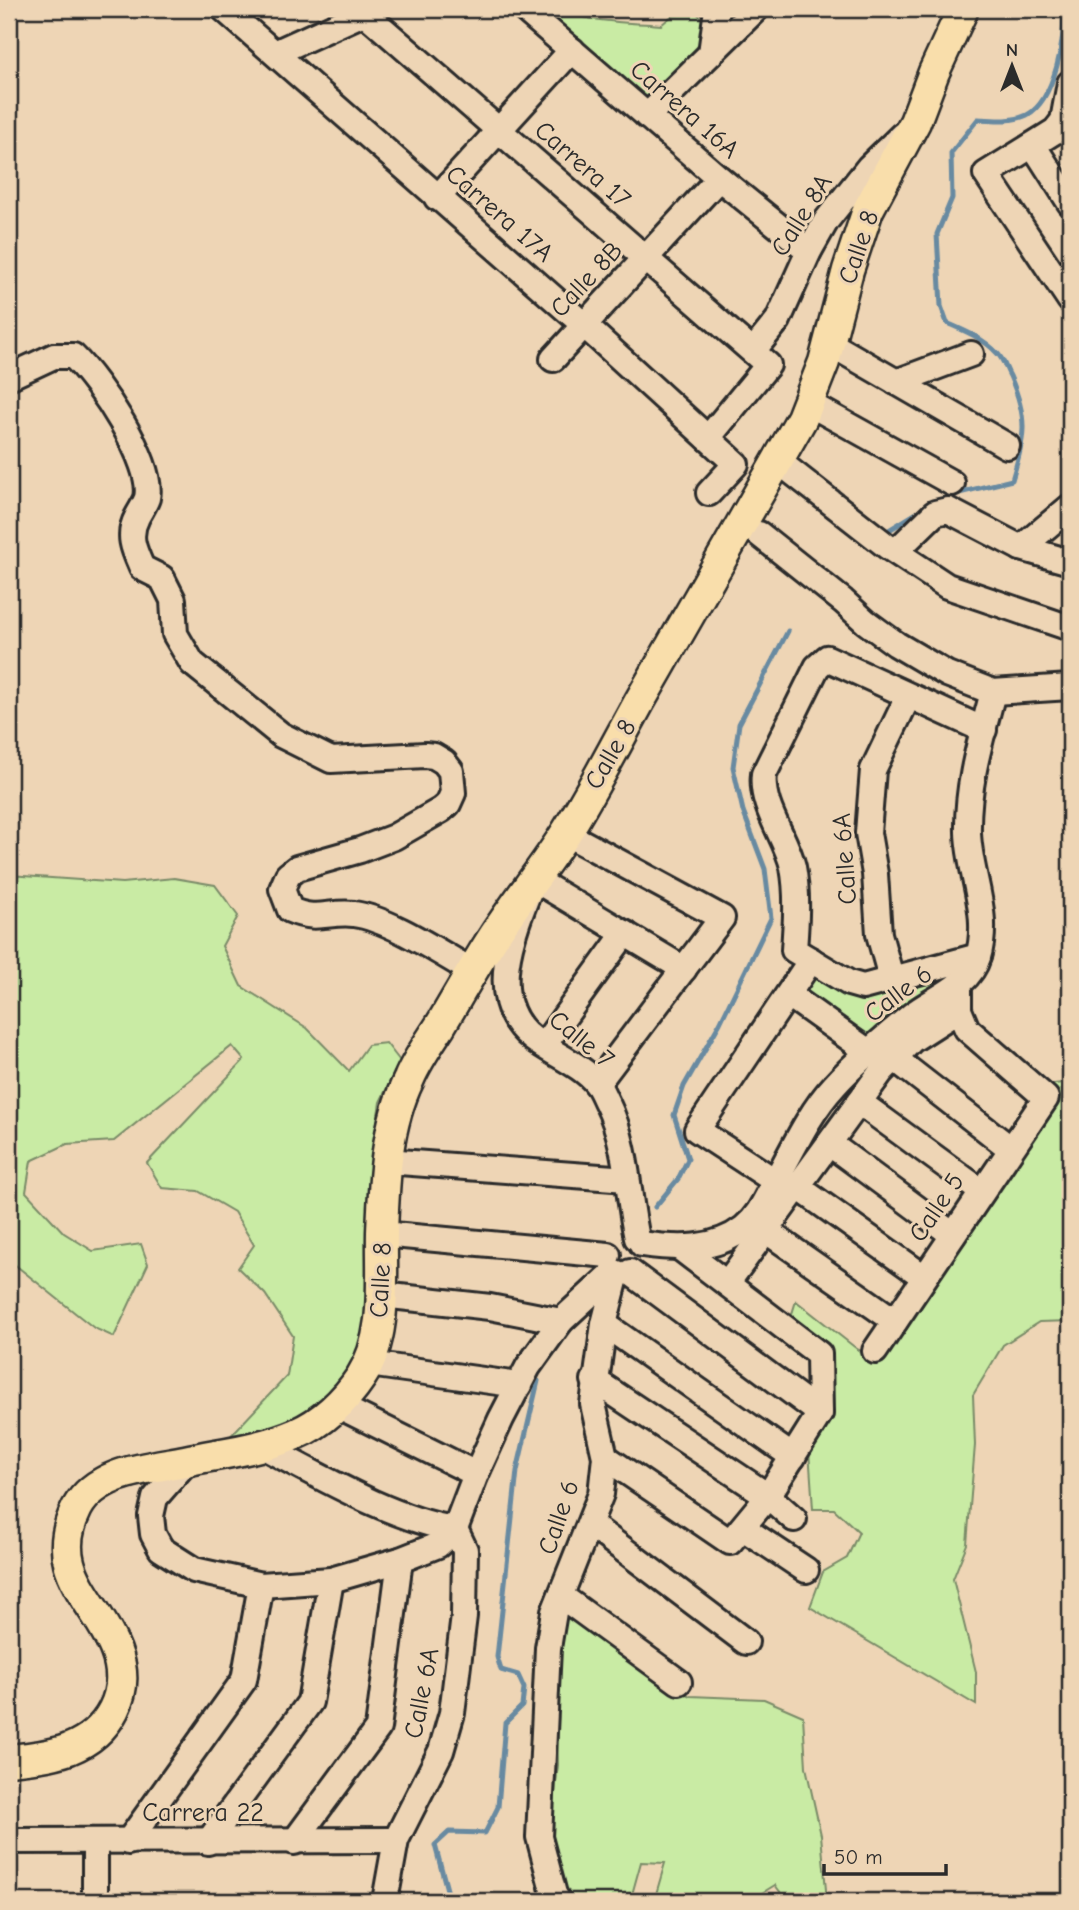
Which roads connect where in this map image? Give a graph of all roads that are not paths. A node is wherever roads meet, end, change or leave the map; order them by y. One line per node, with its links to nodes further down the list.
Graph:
1 (224, 9): 8 (street, Carrera 17A)
2 (524, 9): 7 (street, Carrera 16A)
3 (717, 9): 9 (street)
4 (756, 9): 9 (street)
5 (963, 9): 12 (main road, Calle 8)
6 (365, 10): 8 (street); 13 (street, Carrera 17)
7 (572, 50): 11 (street, Carrera 16A); 13 (street)
8 (275, 53): 16 (street, Carrera 17A)
9 (711, 53): 11 (street)
10 (1070, 83): 14 (street)
11 (647, 116): 15 (street, Carrera 16A)
12 (915, 122): 18 (street, Calle 8A); 22 (main road, Calle 8)
13 (500, 131): 16 (street); 19 (street, Carrera 17)
14 (1033, 145): 17 (street); 20 (street)
15 (719, 178): 18 (street, Carrera 16A); 19 (street, Calle 8B)
16 (437, 198): 21 (street, Carrera 17A)
17 (1070, 203)
18 (809, 251): 24 (street, Calle 8A)
19 (645, 258): 21 (street, Calle 8B); 24 (street, Carrera 17)
20 (1070, 300)
21 (584, 325): 25 (street, Calle 8B); 29 (street, Carrera 17A)
22 (829, 343): 27 (street); 28 (main road, Calle 8)
23 (971, 354): 27 (street)
24 (760, 358): 29 (street, Calle 8A)
25 (553, 359)
26 (9, 377): 50 (street)
27 (896, 382): 30 (street)
28 (808, 403): 31 (main road, Calle 8); 32 (street)
29 (708, 438): 33 (street, Carrera 17A)
30 (1007, 446)
31 (778, 461): 37 (street); 44 (main road, Calle 8)
32 (952, 483)
33 (709, 493)
34 (1070, 507): 36 (street)
35 (759, 534): 41 (street)
36 (1021, 548): 37 (street); 38 (street)
37 (892, 549): 39 (street)
38 (1070, 562)
39 (1070, 628)
40 (1070, 687): 41 (street)
41 (993, 692): 43 (street, Calle 6)
42 (908, 697): 43 (street); 47 (street); 51 (street, Calle 6A)
43 (984, 730): 48 (street, Calle 6)
44 (565, 833): 45 (main road, Calle 8); 49 (street)
45 (534, 879): 46 (street); 50 (main road, Calle 8); 55 (street, Calle 7)
46 (625, 933): 49 (street); 55 (street)
47 (802, 955): 51 (street); 53 (street)
48 (978, 956): 51 (street); 52 (street, Calle 6)
49 (684, 969): 57 (street)
50 (472, 971): 61 (main road, Calle 8)
51 (892, 981)
52 (958, 984): 54 (street); 56 (street, Calle 6)
53 (789, 995): 56 (street); 63 (street)
54 (959, 1010): 56 (street); 60 (street, Calle 5)
55 (544, 1045): 57 (street, Calle 7)
56 (882, 1055): 58 (street); 60 (street); 63 (street, Calle 6)
57 (597, 1084): 62 (street, Calle 7)
58 (859, 1102): 59 (street); 64 (street)
59 (830, 1144): 63 (street); 67 (street)
60 (1011, 1149): 64 (street, Calle 5)
61 (386, 1161): 62 (street); 66 (main road, Calle 8)
62 (627, 1180): 69 (street, Calle 7)
63 (787, 1184): 65 (street); 68 (street, Calle 6); 70 (street)
64 (982, 1192): 67 (street, Calle 5)
65 (765, 1230): 71 (street); 74 (street)
66 (382, 1234): 69 (street); 72 (main road, Calle 8)
67 (953, 1235): 70 (street, Calle 5)
68 (673, 1247): 69 (street, Calle 6); 71 (street)
69 (626, 1257): 73 (street); 75 (street, Calle 6); 81 (street)
70 (925, 1277): 74 (street, Calle 5)
71 (728, 1282): 81 (street)
72 (382, 1295): 73 (street); 77 (main road, Calle 8)
73 (561, 1321): 79 (street)
74 (895, 1321): 76 (street, Calle 5)
75 (604, 1324): 78 (street, Calle 6); 84 (street)
76 (875, 1350)
77 (369, 1364): 79 (street); 80 (main road, Calle 8)
78 (594, 1380): 83 (street, Calle 6); 87 (street)
79 (519, 1385): 86 (street)
80 (337, 1405): 82 (main road, Calle 8); 86 (street)
81 (820, 1413): 84 (street)
82 (253, 1447): 85 (main road, Calle 8); 90 (street)
83 (605, 1457): 89 (street, Calle 6); 91 (street)
84 (793, 1457): 87 (street)
85 (188, 1460): 95 (street); 99 (main road, Calle 8)
86 (475, 1474): 90 (street)
87 (768, 1496): 88 (street); 91 (street)
88 (794, 1519)
89 (591, 1525): 96 (street, Calle 6); 97 (street)
90 (455, 1529): 92 (street); 100 (street, Calle 6A)
91 (737, 1535): 93 (street)
92 (400, 1560): 94 (street); 105 (street)
93 (806, 1570)
94 (331, 1580): 95 (street); 104 (street)
95 (261, 1585): 103 (street)
96 (558, 1604): 98 (street); 108 (street, Calle 6)
97 (746, 1642)
98 (679, 1682)
99 (9, 1760)
100 (396, 1840): 105 (street, Carrera 22); 107 (street, Calle 6A)
101 (9, 1841): 102 (street, Carrera 22)
102 (95, 1842): 103 (street, Carrera 22); 106 (street)
103 (128, 1842): 104 (street, Carrera 22)
104 (208, 1842): 105 (street, Carrera 22)
105 (294, 1842)
106 (95, 1901)
107 (385, 1901)
108 (558, 1901)

